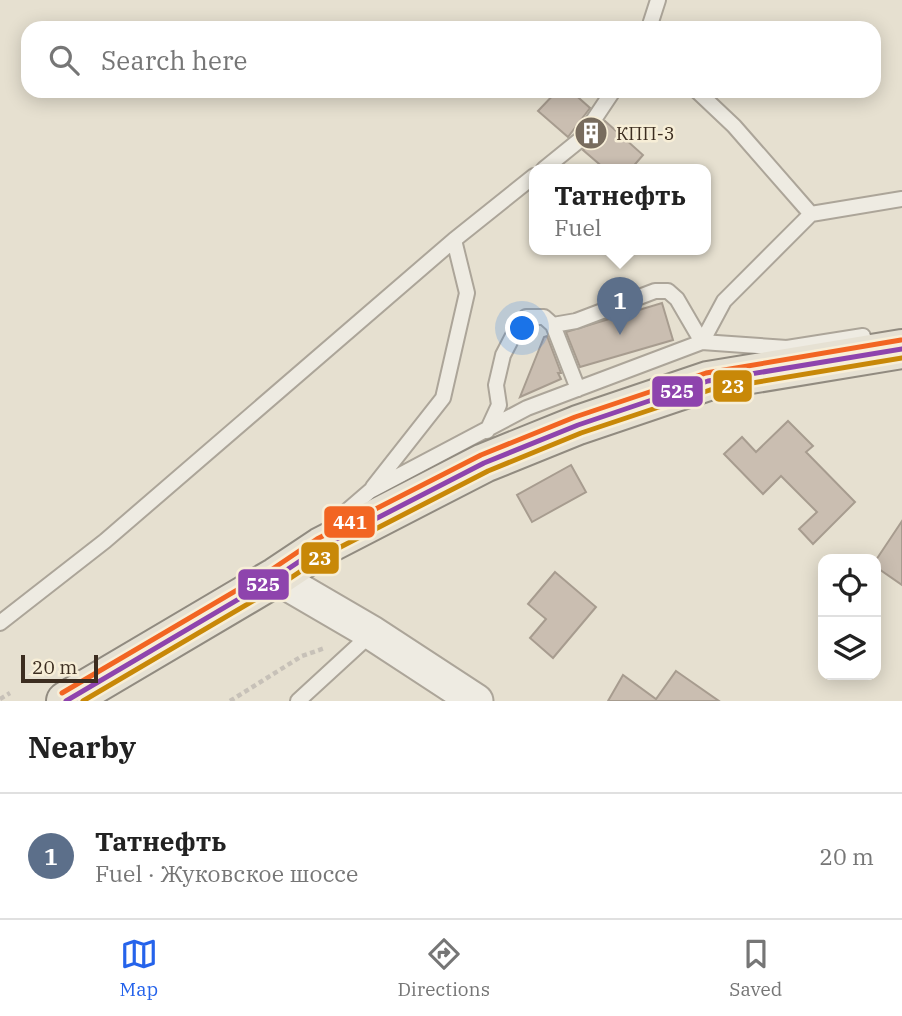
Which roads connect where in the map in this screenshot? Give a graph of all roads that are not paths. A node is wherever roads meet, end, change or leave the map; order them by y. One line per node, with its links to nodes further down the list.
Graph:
1 (657, 0): 2 (lane)
2 (651, 21)
3 (608, 98): 5 (lane)
4 (704, 98): 8 (lane)
5 (550, 164)
6 (529, 180): 9 (lane)
7 (902, 200): 8 (lane)
8 (811, 214): 12 (lane)
9 (454, 240): 16 (lane); 19 (lane)
10 (553, 325): 12 (lane); 14 (lane); 15 (lane)
11 (902, 330): 12 (lane)
12 (702, 342): 14 (lane)
13 (902, 349): 17 (main road)
14 (578, 388): 15 (lane)
15 (487, 431): 16 (lane)
16 (370, 491): 17 (lane)
17 (321, 547): 18 (main road)
18 (276, 577): 20 (street); 21 (main road)
19 (0, 623)
20 (372, 633): 22 (lane); 23 (street)
21 (66, 701)
22 (298, 701)
23 (476, 701)

